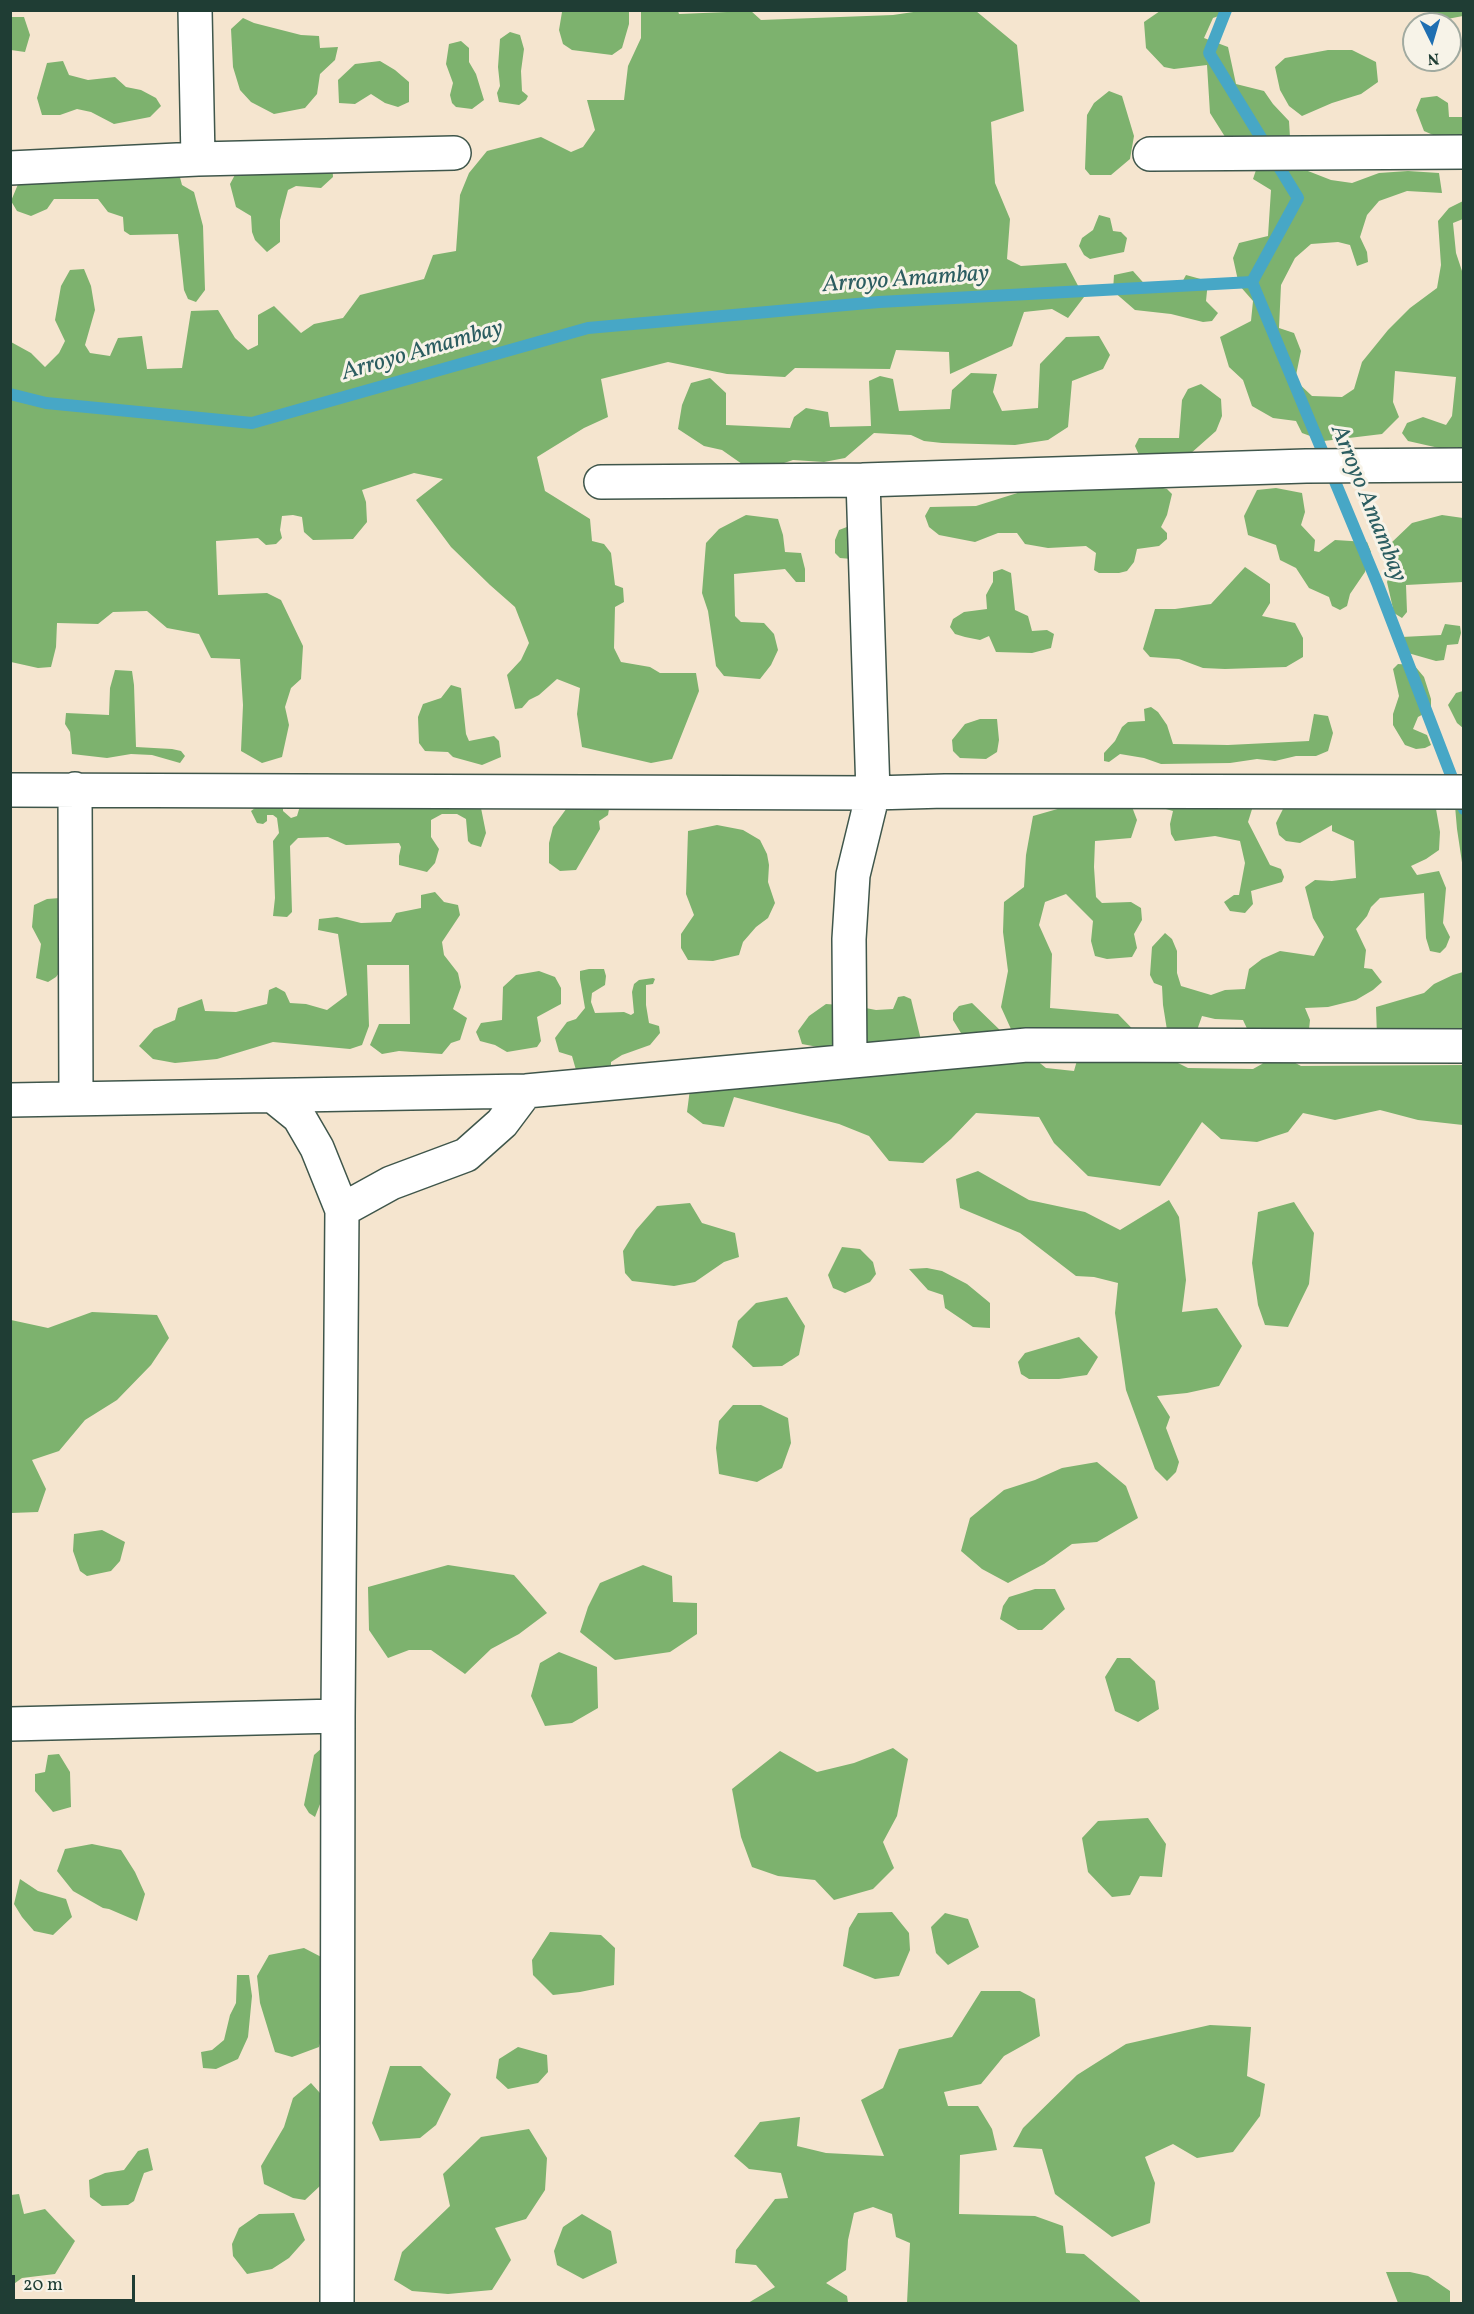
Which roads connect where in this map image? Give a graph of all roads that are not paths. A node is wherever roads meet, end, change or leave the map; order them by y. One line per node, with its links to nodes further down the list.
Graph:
1 (195, 10): 5 (street)
2 (1464, 152): 4 (street)
3 (454, 153): 5 (street)
4 (1150, 154)
5 (198, 159): 6 (street)
6 (10, 168)
7 (1464, 465): 8 (street)
8 (863, 480): 9 (street); 13 (street)
9 (601, 482)
10 (75, 789): 11 (street); 13 (street); 18 (street)
11 (10, 790)
12 (1464, 792): 13 (street)
13 (873, 793): 15 (street)
14 (1464, 1046): 15 (street)
15 (850, 1061): 16 (street)
16 (526, 1090): 17 (street); 20 (street)
17 (273, 1096): 18 (street); 20 (street)
18 (76, 1098): 19 (street)
19 (10, 1100)
20 (342, 1210): 21 (street)
21 (338, 1716): 22 (street); 23 (street)
22 (10, 1724)
23 (338, 2304)

